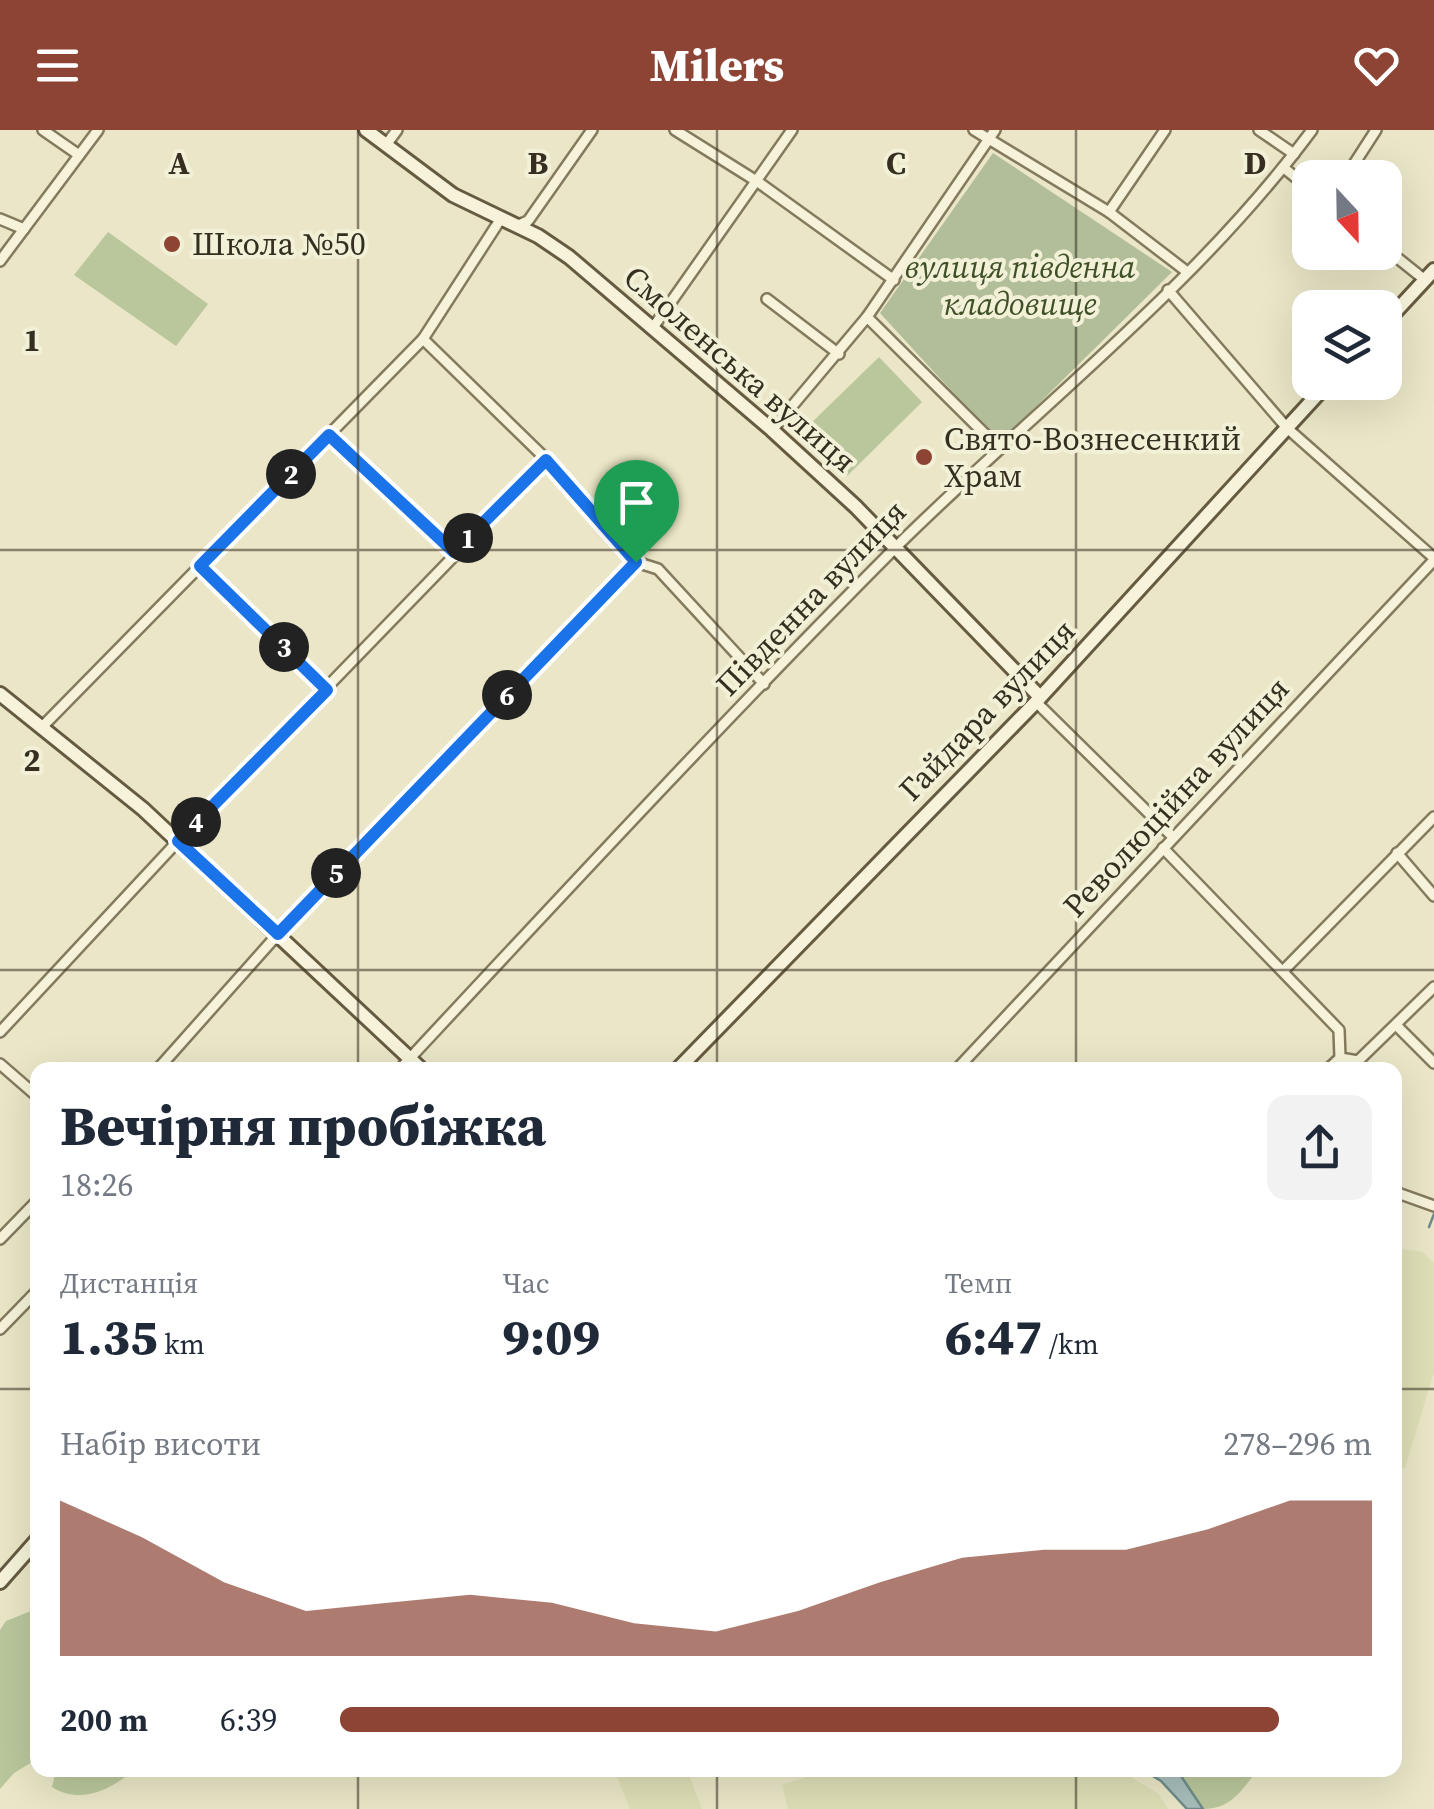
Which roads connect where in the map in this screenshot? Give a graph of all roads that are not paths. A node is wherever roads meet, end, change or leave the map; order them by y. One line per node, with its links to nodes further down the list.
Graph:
1 (44, 130): 16 (street)
2 (98, 130): 16 (street)
3 (366, 130): 14 (street, Смоленська вулиця)
4 (396, 130): 14 (street)
5 (592, 130): 24 (street)
6 (675, 130): 20 (street)
7 (792, 130): 20 (street)
8 (974, 130): 13 (street)
9 (1165, 130): 21 (street)
10 (1259, 130): 15 (street)
11 (1312, 130): 15 (street, Південна вулиця)
12 (1376, 130): 17 (street)
13 (992, 134): 21 (street); 30 (street)
14 (386, 145): 23 (street, Смоленська вулиця)
15 (1294, 154): 18 (street, Південна вулиця)
16 (78, 155): 25 (street)
17 (1357, 160)
18 (1284, 168): 19 (street); 28 (street, Південна вулиця)
19 (1292, 174)
20 (758, 182): 30 (street); 35 (street)
21 (1110, 212): 28 (street)
22 (0, 219): 25 (street)
23 (500, 220): 24 (street, Смоленська вулиця); 36 (street)
24 (516, 226): 35 (street, Смоленська вулиця)
25 (24, 228): 27 (street)
26 (1402, 258): 29 (street)
27 (0, 260)
28 (1186, 272): 31 (street, Південна вулиця)
29 (1430, 275): 33 (street)
30 (894, 280): 34 (street)
31 (1168, 290): 39 (street); 42 (street, Південна вулиця)
32 (768, 299): 37 (street)
33 (1402, 305)
34 (867, 317): 37 (street); 42 (street)
35 (652, 329): 40 (street, Смоленська вулиця)
36 (423, 340): 41 (street); 43 (street)
37 (839, 354): 40 (street)
38 (1313, 400): 39 (street, Гайдара вулиця)
39 (1286, 428): 46 (street); 52 (street, Гайдара вулиця)
40 (772, 430): 44 (street, Смоленська вулиця)
41 (329, 435): 45 (street); 48 (street)
42 (999, 448): 44 (street, Південна вулиця)
43 (546, 460): 45 (street); 47 (street)
44 (896, 548): 49 (street, Південна вулиця); 52 (street, Смоленська вулиця)
45 (454, 552): 50 (street)
46 (1434, 559): 55 (street, Революційна вулиця)
47 (636, 562): 49 (street); 60 (street)
48 (200, 566): 50 (street); 53 (street)
49 (764, 684): 65 (street, Південна вулиця)
50 (327, 690): 56 (street)
51 (0, 694): 53 (street)
52 (1038, 699): 55 (street); 70 (street, Гайдара вулиця)
53 (42, 727): 56 (street)
54 (1434, 817): 58 (street)
55 (1173, 837): 57 (street, Революційна вулиця)
56 (178, 841): 60 (street); 64 (street)
57 (1163, 848): 61 (street); 71 (street, Революційна вулиця)
58 (1397, 853): 59 (street); 61 (street)
59 (1434, 896)
60 (278, 934): 65 (street); 67 (street)
61 (1283, 970): 66 (street)
62 (1434, 987): 63 (street)
63 (1397, 1026): 66 (street); 73 (street)
64 (0, 1032)
65 (410, 1058): 68 (street, Південна вулиця); 69 (street)
66 (1340, 1058): 72 (street)
67 (164, 1062)
68 (406, 1062)
69 (414, 1062)
70 (686, 1062)
71 (963, 1062)
72 (1335, 1062)
73 (1434, 1063)
74 (0, 1064): 75 (street)
75 (30, 1090)
76 (1402, 1195): 77 (street)
77 (1434, 1206)
78 (30, 1208): 79 (street)
79 (0, 1239)
80 (30, 1298): 81 (street)
81 (0, 1330)
82 (30, 1546): 83 (street)
83 (2, 1576)

